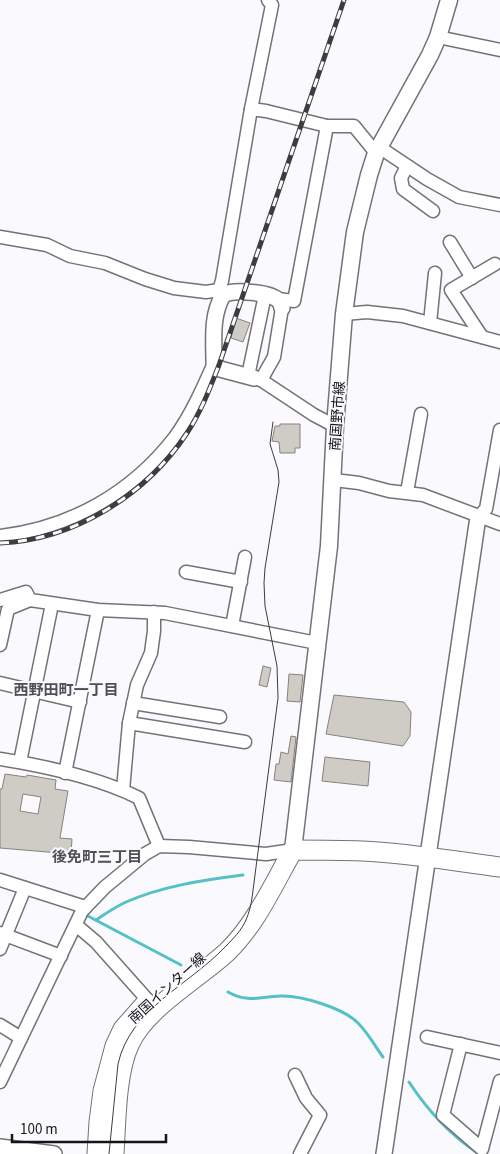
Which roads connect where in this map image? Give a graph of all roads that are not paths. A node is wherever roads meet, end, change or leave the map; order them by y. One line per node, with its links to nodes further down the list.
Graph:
1 (268, 0): 5 (street)
2 (449, 0): 3 (main road, 南国野市線)
3 (438, 37): 4 (street); 7 (main road, 南国野市線)
4 (500, 50)
5 (251, 110): 6 (street); 16 (street)
6 (327, 126): 7 (street); 17 (street)
7 (378, 150): 8 (street); 18 (main road, 南国野市線)
8 (407, 166): 9 (street); 10 (street)
9 (500, 205)
10 (434, 211)
11 (0, 237): 16 (street)
12 (450, 242): 15 (street)
13 (495, 264): 15 (street)
14 (435, 273): 19 (street)
15 (472, 278): 20 (street)
16 (221, 292): 17 (street); 22 (street)
17 (274, 301): 23 (street); 23 (street)
18 (344, 314): 19 (street); 25 (main road, 南国野市線)
19 (430, 323): 20 (street)
20 (482, 337): 21 (street)
21 (500, 342)
22 (214, 362): 23 (street); 31 (street)
23 (254, 378): 25 (street)
24 (421, 414): 28 (street)
25 (335, 426): 27 (main road, 南国野市線)
26 (500, 430): 29 (street)
27 (334, 480): 28 (street); 41 (main road, 南国野市線)
28 (408, 492): 29 (street)
29 (478, 517): 30 (street); 56 (street)
30 (500, 524)
31 (0, 536)
32 (245, 557): 34 (street)
33 (186, 572): 34 (street)
34 (241, 582): 40 (street)
35 (0, 600): 36 (street)
36 (30, 600): 37 (street); 42 (street)
37 (52, 604): 38 (street); 44 (street)
38 (98, 610): 39 (street); 45 (street)
39 (154, 612): 40 (street); 46 (street)
40 (232, 626): 41 (street)
41 (317, 643): 55 (main road, 南国野市線)
42 (0, 645)
43 (0, 683): 44 (street)
44 (35, 691): 45 (street); 51 (street)
45 (80, 702): 52 (street)
46 (134, 703): 47 (street); 48 (street)
47 (220, 717)
48 (129, 723): 49 (street); 53 (street)
49 (245, 742)
50 (0, 759): 51 (street)
51 (20, 762): 52 (street)
52 (66, 773): 53 (street)
53 (123, 790): 54 (street)
54 (159, 846): 55 (street); 60 (street)
55 (293, 850): 56 (main road); 65 (main road, 南国インター線)
56 (429, 857): 57 (main road); 79 (street)
57 (500, 867)
58 (0, 880): 59 (street)
59 (26, 888): 60 (street); 62 (street)
60 (85, 908): 61 (street)
61 (76, 925): 64 (street); 65 (street)
62 (3, 934): 63 (street); 64 (street)
63 (0, 949)
64 (61, 956): 68 (street)
65 (153, 1006): 76 (main road, 南国インター線); 77 (main road, 南国インター線)
66 (0, 1025): 68 (street)
67 (427, 1037): 69 (street)
68 (21, 1038): 73 (street)
69 (461, 1044): 70 (street); 72 (street)
70 (500, 1053)
71 (295, 1075): 78 (street)
72 (500, 1081)
73 (0, 1082)
74 (0, 1147): 75 (street)
75 (54, 1154)
76 (98, 1154)
77 (114, 1154)
78 (300, 1154)
79 (384, 1154)

